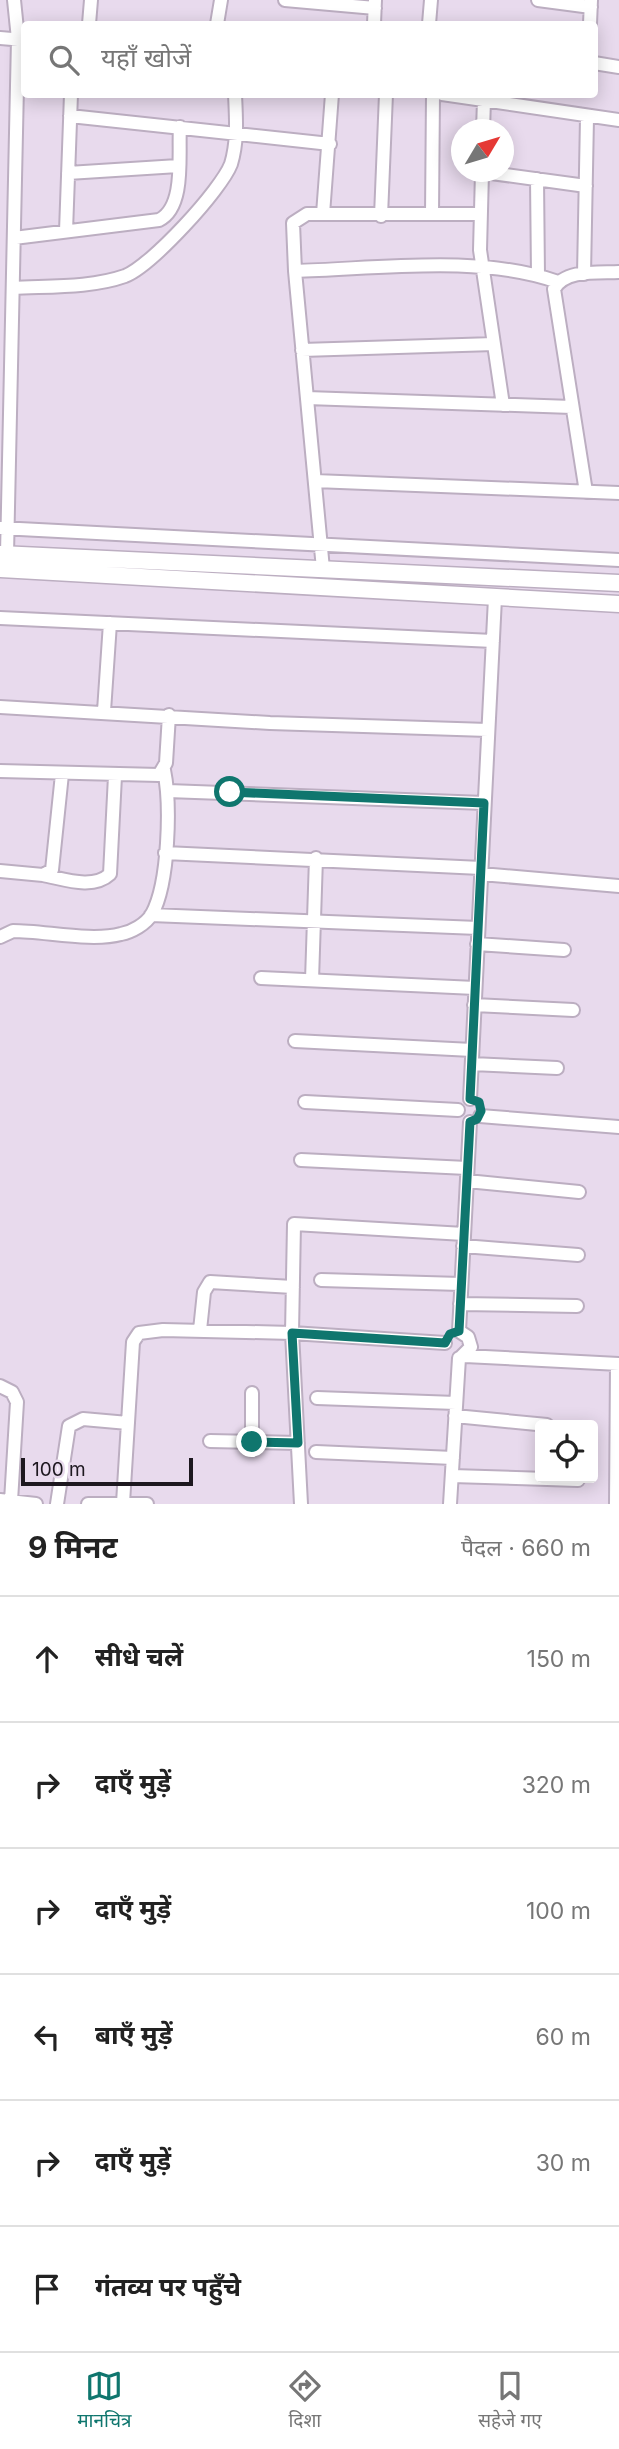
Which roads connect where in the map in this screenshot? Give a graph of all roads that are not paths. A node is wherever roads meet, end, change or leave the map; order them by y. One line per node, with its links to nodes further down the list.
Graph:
1 (14, 0): 14 (street)
2 (91, 0): 9 (street)
3 (221, 0): 10 (street)
4 (285, 0): 8 (street)
5 (431, 0): 11 (street)
6 (538, 0): 7 (street)
7 (591, 3): 12 (street)
8 (375, 4)
9 (89, 21)
10 (218, 21)
11 (429, 21)
12 (590, 21)
13 (0, 38): 14 (street)
14 (21, 40): 42 (street)
15 (598, 64): 16 (street)
16 (619, 67)
17 (71, 98): 24 (street)
18 (234, 98): 29 (street)
19 (332, 98): 30 (street)
20 (386, 98): 40 (street)
21 (433, 98): 39 (street)
22 (470, 98): 23 (street)
23 (484, 100): 25 (street); 26 (street)
24 (70, 116): 28 (street); 32 (street)
25 (587, 118): 27 (street); 36 (street)
26 (483, 119)
27 (619, 120)
28 (180, 127): 29 (street); 31 (street)
29 (236, 132): 30 (street); 49 (street)
30 (330, 144): 37 (street)
31 (178, 166): 32 (street); 41 (street)
32 (68, 173): 41 (street)
33 (514, 176): 34 (street)
34 (537, 179): 36 (street); 47 (street)
35 (482, 182): 38 (street)
36 (586, 186): 46 (street)
37 (323, 214): 40 (street); 44 (street)
38 (480, 214): 39 (street); 43 (street)
39 (432, 215): 40 (street)
40 (381, 216)
41 (66, 232): 42 (street)
42 (14, 238): 49 (street)
43 (482, 267): 44 (street); 47 (street); 50 (street)
44 (295, 271): 51 (street)
45 (619, 272): 46 (street)
46 (584, 274): 48 (street)
47 (538, 275): 48 (street)
48 (558, 282): 54 (street)
49 (13, 288): 58 (street)
50 (494, 344): 51 (street); 53 (street)
51 (302, 350): 52 (street)
52 (307, 398): 53 (street); 55 (street)
53 (503, 405): 54 (street)
54 (572, 407): 56 (street)
55 (315, 481): 56 (street); 59 (street)
56 (586, 492): 57 (street)
57 (619, 493)
58 (4, 528): 59 (street); 60 (street)
59 (321, 546): 61 (street); 62 (street)
60 (2, 559): 62 (main road); 64 (main road)
61 (619, 560)
62 (323, 569): 63 (main road)
63 (619, 583)
64 (495, 598): 65 (main road); 68 (street)
65 (619, 604)
66 (0, 618): 67 (street)
67 (110, 623): 68 (street); 70 (street)
68 (493, 641): 72 (street)
69 (0, 707): 70 (street)
70 (103, 711): 71 (street)
71 (169, 715): 72 (street); 73 (street)
72 (488, 730): 78 (street)
73 (164, 770): 76 (street); 77 (street)
74 (0, 771): 75 (street)
75 (62, 774): 76 (street); 83 (street)
76 (115, 776): 83 (street)
77 (168, 791): 78 (street); 79 (street)
78 (484, 803): 82 (street)
79 (165, 853): 80 (street); 85 (street)
80 (316, 858): 82 (street); 86 (street)
81 (0, 871): 83 (street)
82 (481, 871): 84 (street); 87 (street)
83 (43, 875)
84 (619, 886)
85 (151, 915): 86 (street); 88 (street)
86 (314, 920): 87 (street); 92 (street)
87 (478, 928): 89 (street)
88 (0, 937)
89 (477, 944): 90 (street); 93 (street)
90 (564, 950)
91 (261, 978): 92 (street)
92 (312, 980): 93 (street)
93 (475, 988): 94 (street)
94 (474, 1005): 95 (street); 97 (street)
95 (573, 1010)
96 (295, 1041): 97 (street)
97 (472, 1050): 98 (street)
98 (472, 1064): 99 (street); 100 (street)
99 (557, 1068)
100 (470, 1099): 102 (street); 103 (street)
101 (304, 1102): 102 (street)
102 (458, 1110): 103 (street)
103 (475, 1119): 104 (street); 106 (street)
104 (619, 1127)
105 (301, 1160): 106 (street)
106 (467, 1174): 107 (street); 108 (street)
107 (579, 1192)
108 (463, 1240): 109 (street); 111 (street); 112 (street)
109 (578, 1255)
110 (321, 1280): 111 (street)
111 (461, 1284): 113 (street)
112 (293, 1287): 115 (street); 117 (street)
113 (460, 1304): 114 (street); 116 (street)
114 (577, 1306)
115 (200, 1330): 117 (street); 125 (street)
116 (459, 1331): 118 (street); 119 (street)
117 (292, 1333): 118 (street); 129 (street)
118 (445, 1343): 119 (street)
119 (462, 1357): 120 (street); 124 (street)
120 (618, 1364): 142 (street)
121 (0, 1386): 134 (street)
122 (252, 1393): 128 (street)
123 (317, 1398): 124 (street)
124 (455, 1410): 126 (street); 131 (street)
125 (128, 1423): 135 (street); 137 (street)
126 (535, 1423)
127 (210, 1441): 128 (street)
128 (252, 1442): 129 (street)
129 (298, 1443): 140 (street)
130 (316, 1452): 131 (street)
131 (453, 1458): 132 (street)
132 (452, 1476): 133 (street); 141 (street)
133 (535, 1479)
134 (6, 1500): 136 (street)
135 (123, 1503): 138 (street); 139 (street)
136 (36, 1504)
137 (57, 1504)
138 (88, 1504)
139 (147, 1504)
140 (301, 1504)
141 (450, 1504)
142 (616, 1504)

